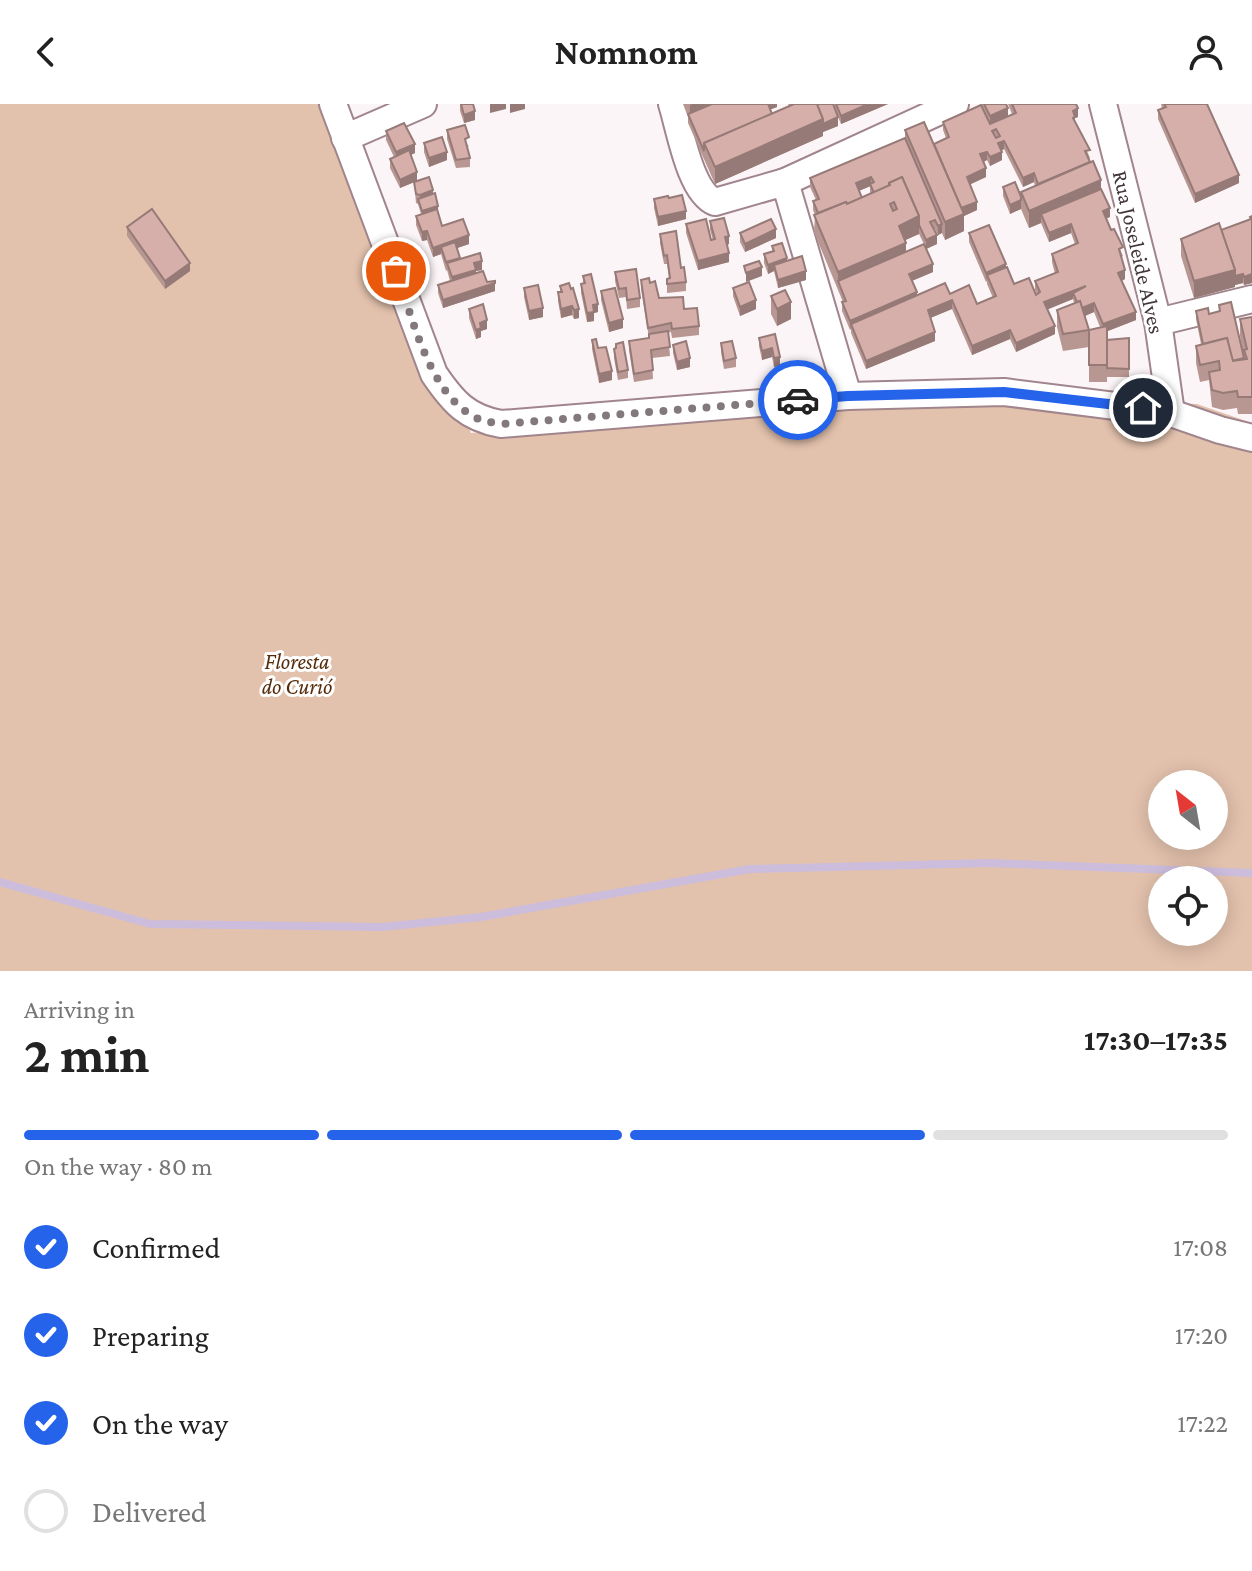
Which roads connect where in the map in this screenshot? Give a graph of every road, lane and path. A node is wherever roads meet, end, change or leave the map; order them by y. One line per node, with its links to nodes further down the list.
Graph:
1 (333, 104): 6 (street)
2 (423, 104): 6 (street)
3 (672, 104): 7 (street)
4 (955, 104): 7 (street)
5 (1103, 104): 9 (street, Rua Joseleide Alves)
6 (345, 138): 10 (street)
7 (785, 182): 10 (street)
8 (1252, 299): 9 (street)
9 (1158, 322): 11 (street, Rua Joseleide Alves)
10 (848, 396): 11 (street)
11 (1171, 413): 12 (street)
12 (1252, 438)

